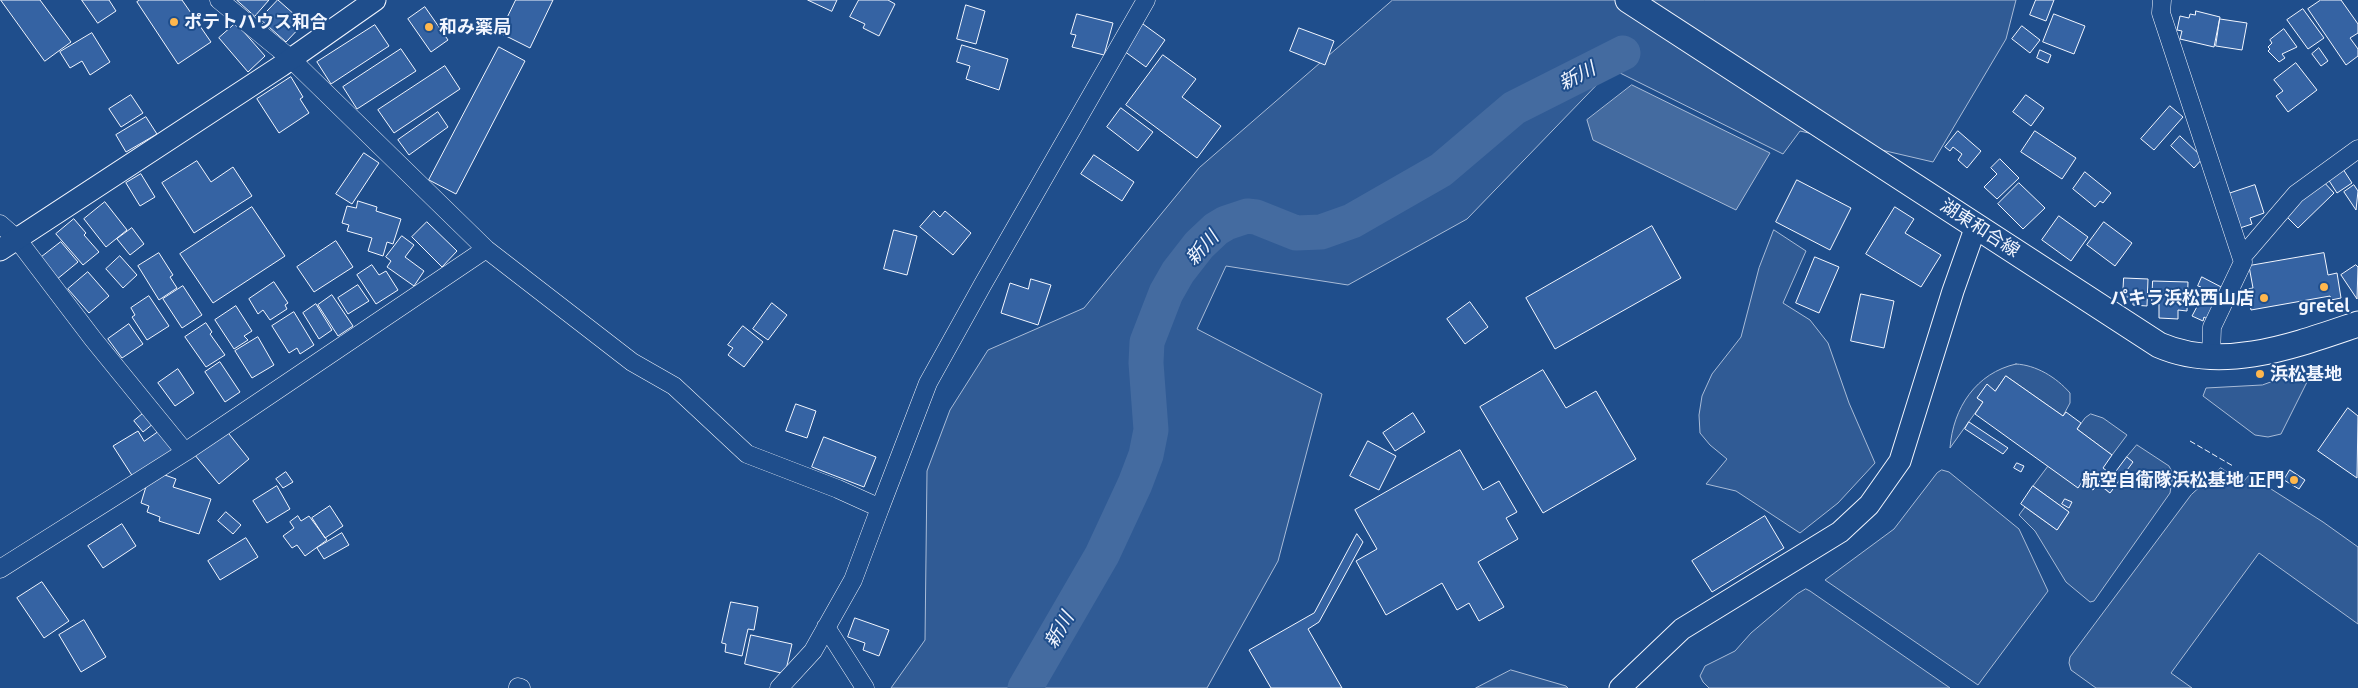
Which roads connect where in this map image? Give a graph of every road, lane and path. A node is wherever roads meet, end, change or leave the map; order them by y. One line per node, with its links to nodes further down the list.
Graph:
1 (219, 0): 6 (street)
2 (376, 0): 6 (street)
3 (1146, 0): 16 (street)
4 (1628, 0): 9 (main road, 湖東和合線)
5 (2162, 0): 12 (street)
6 (290, 58): 10 (street); 11 (street)
7 (2358, 149): 12 (street)
8 (0, 224): 10 (street)
9 (1976, 226): 14 (main road, 湖東和合線); 21 (street)
10 (8, 245): 15 (street)
11 (486, 249): 15 (street); 16 (street)
12 (2242, 257): 14 (street)
13 (2358, 324): 14 (main road, 湖東和合線)
14 (2211, 357)
15 (185, 452): 17 (street)
16 (880, 508): 18 (street)
17 (0, 569)
18 (826, 627): 19 (street); 20 (street)
19 (779, 688)
20 (865, 688)
21 (1620, 688)

